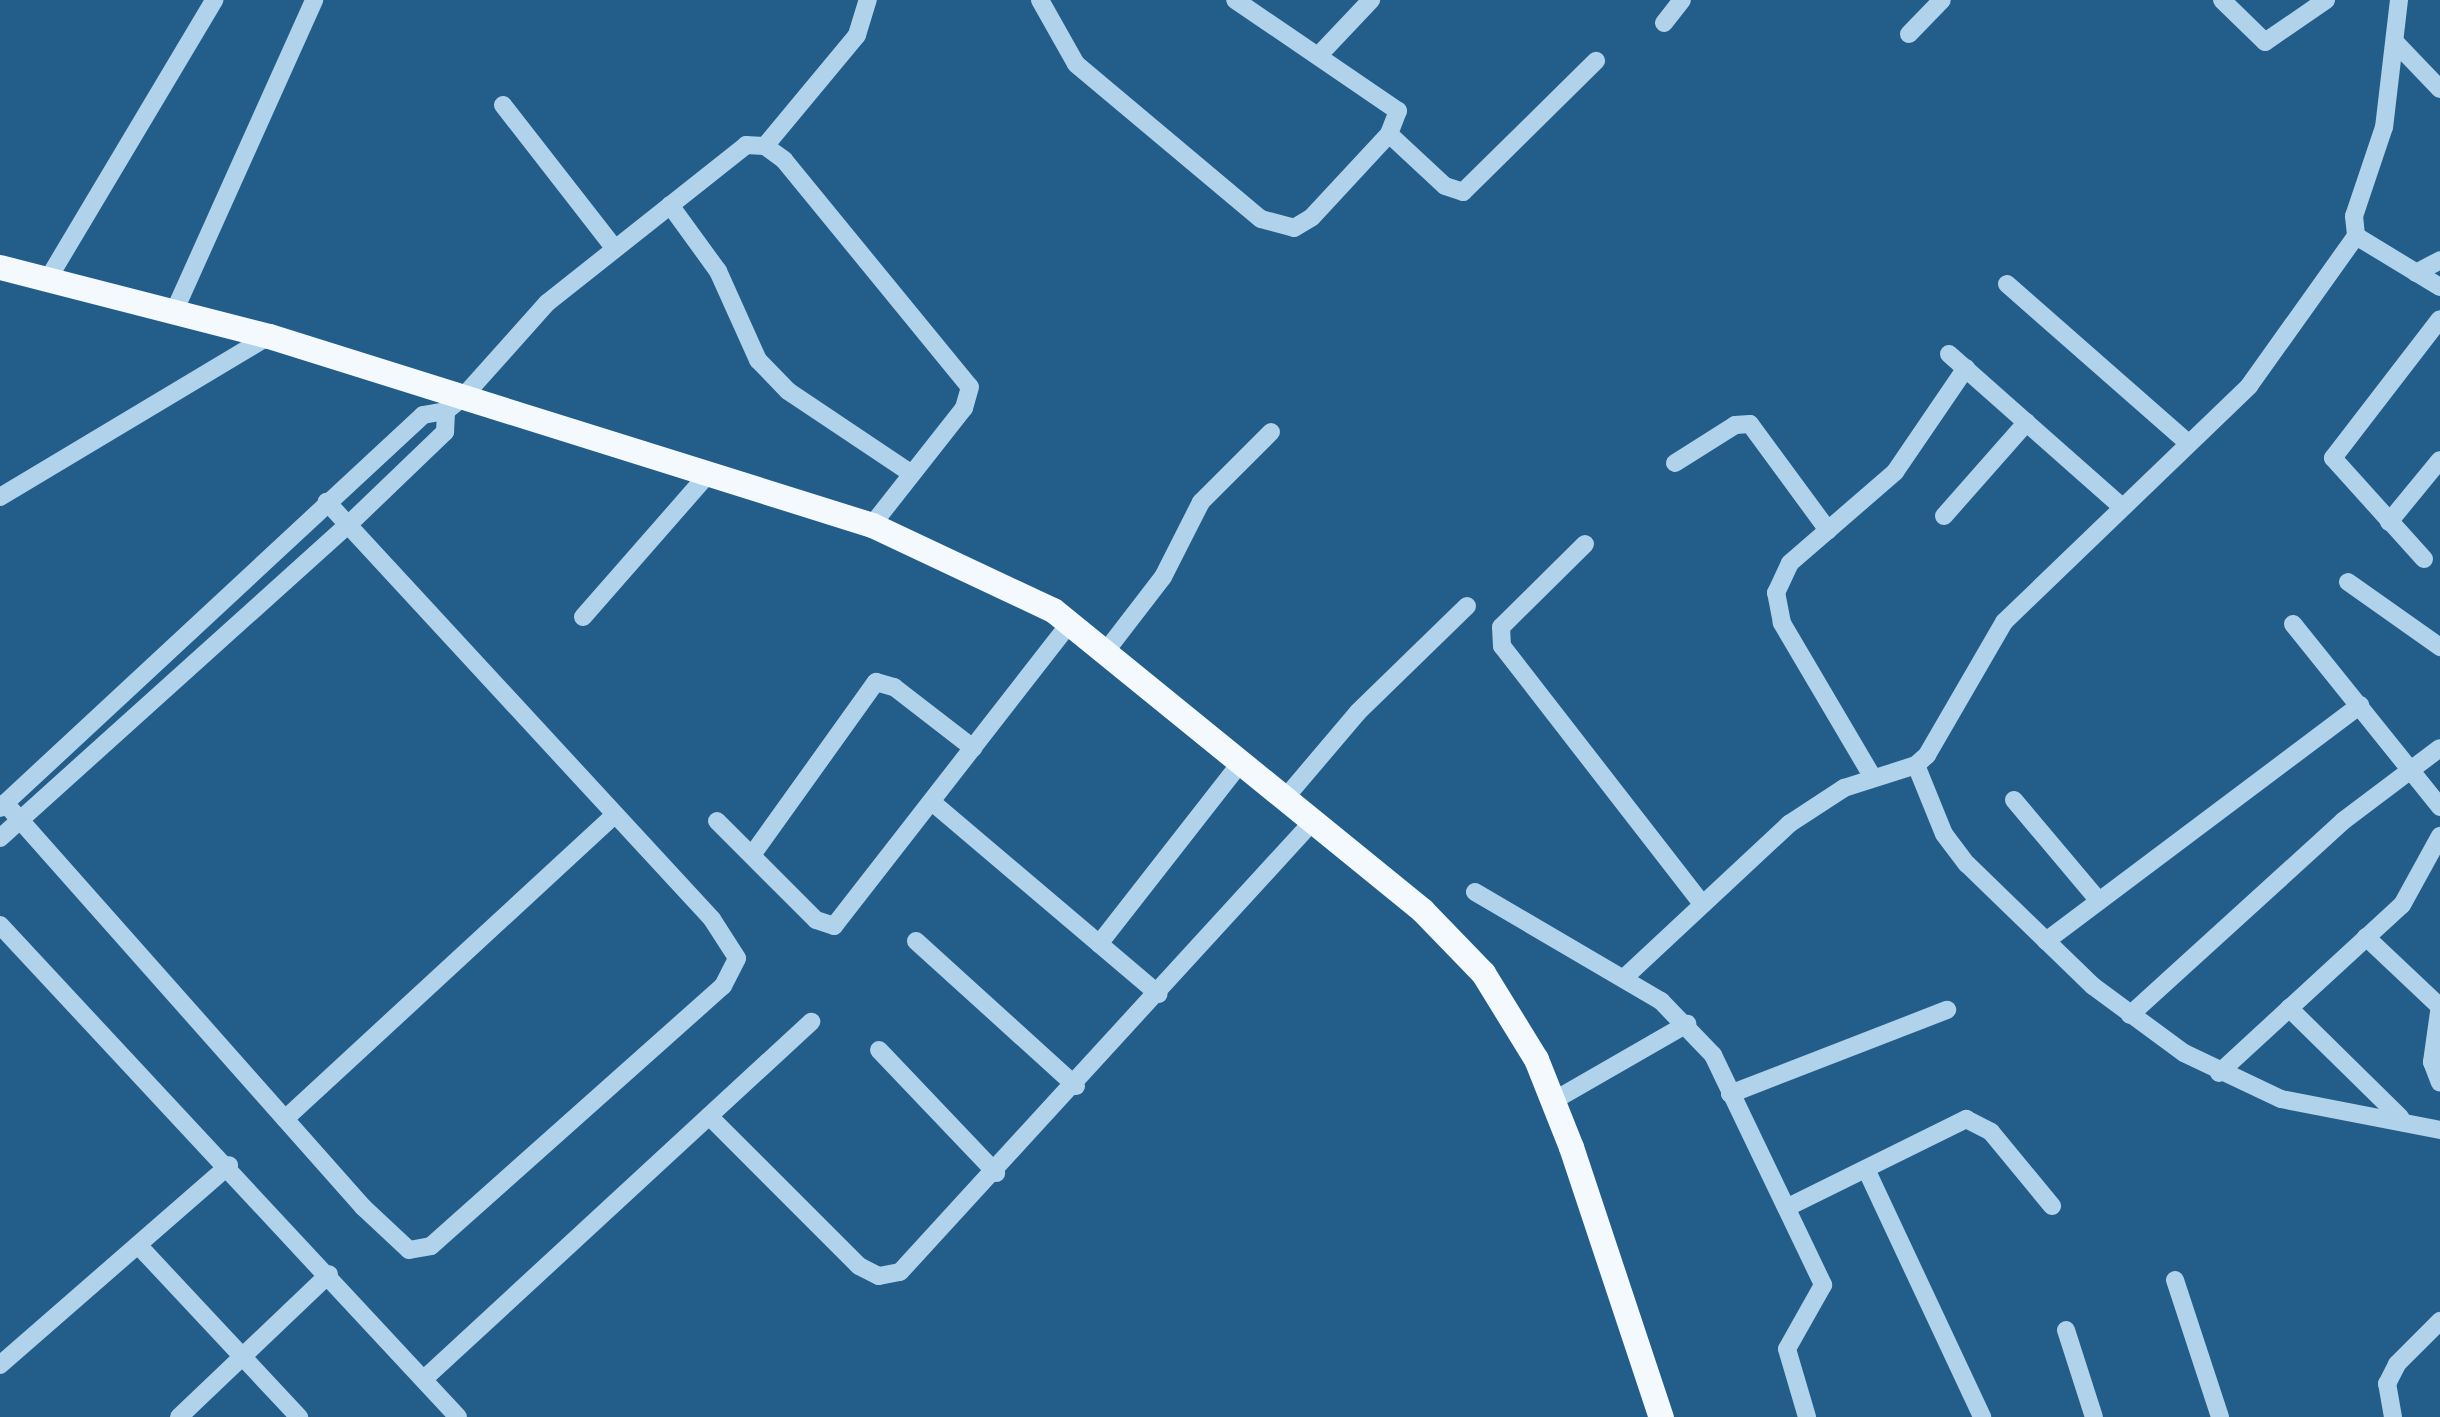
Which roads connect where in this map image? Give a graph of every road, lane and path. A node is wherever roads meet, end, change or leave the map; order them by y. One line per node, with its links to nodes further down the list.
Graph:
1 (214, 0): 27 (street)
2 (314, 0): 30 (street)
3 (868, 0): 20 (street)
4 (1040, 0): 19 (street)
5 (1235, 0): 15 (street)
6 (1372, 0): 15 (street)
7 (1682, 0): 12 (street)
8 (1942, 0): 13 (street)
9 (2222, 0): 10 (street)
10 (2326, 0)
11 (2399, 0): 14 (street)
12 (1664, 23)
13 (1909, 34)
14 (2395, 42): 17 (street); 22 (street)
15 (1319, 55): 19 (street)
16 (1596, 61): 19 (street)
17 (2440, 89)
18 (503, 105): 23 (street)
19 (1389, 134)
20 (765, 146): 21 (street); 42 (street)
21 (670, 206): 23 (street); 42 (street)
22 (2356, 236): 26 (street); 38 (street)
23 (615, 249): 35 (street)
24 (2440, 260): 26 (street)
25 (0, 267): 27 (main road)
26 (2416, 274): 29 (street)
27 (48, 280): 30 (main road)
28 (2007, 284): 38 (street)
29 (2440, 287)
30 (174, 312): 32 (main road)
31 (2440, 319): 47 (street)
32 (269, 336): 35 (main road); 43 (street)
33 (1950, 354): 34 (street)
34 (1966, 368): 36 (street); 50 (street)
35 (454, 404): 41 (main road); 44 (street); 49 (street)
36 (2027, 422): 45 (street); 46 (street)
37 (1271, 432): 59 (street)
38 (2188, 443): 45 (street)
39 (2440, 460): 47 (street)
40 (1675, 464): 50 (street)
41 (708, 474): 48 (main road); 55 (street)
42 (912, 474): 48 (street)
43 (0, 497)
44 (327, 502): 49 (street); 70 (street)
45 (2122, 507): 64 (street)
46 (1944, 516)
47 (2389, 522): 52 (street)
48 (872, 525): 56 (main road)
49 (346, 526): 72 (street); 73 (street)
50 (1828, 530): 66 (street)
51 (1585, 544): 81 (street)
52 (2424, 560)
53 (2348, 582): 58 (street)
54 (1467, 606): 67 (street)
55 (582, 617)
56 (1070, 623): 59 (main road); 61 (street)
57 (2293, 624): 60 (street)
58 (2440, 647)
59 (1106, 650): 63 (main road)
60 (2360, 706): 65 (street); 80 (street)
61 (973, 748): 69 (street); 78 (street)
62 (2440, 748): 65 (street)
63 (1242, 761): 67 (main road); 86 (street)
64 (1916, 765): 66 (street); 84 (street)
65 (2412, 769): 71 (street); 92 (street)
66 (1872, 776): 81 (street)
67 (1286, 797): 75 (main road)
68 (2014, 800): 80 (street)
69 (932, 802): 78 (street); 86 (street)
70 (2, 805): 73 (street)
71 (2440, 807)
72 (615, 814): 103 (street); 103 (street)
73 (22, 820): 77 (street); 103 (street)
74 (717, 820): 78 (street)
75 (1314, 820): 88 (street); 100 (main road)
76 (2440, 836): 83 (street)
77 (0, 838)
78 (752, 855)
79 (1475, 892): 87 (street)
80 (2099, 901): 84 (street)
81 (1702, 904): 87 (street)
82 (0, 925): 105 (street)
83 (2366, 937): 89 (street); 90 (street)
84 (2046, 941): 92 (street)
85 (916, 942): 98 (street)
86 (1099, 944): 88 (street)
87 (1624, 978): 94 (street)
88 (1158, 994): 98 (street)
89 (2440, 1006): 97 (street)
90 (2289, 1008): 96 (street); 102 (street)
91 (1947, 1010): 99 (street)
92 (2130, 1015): 96 (street)
93 (810, 1022): 101 (street)
94 (1686, 1024): 99 (street); 100 (street)
95 (879, 1050): 107 (street)
96 (2219, 1073): 102 (street)
97 (2440, 1083)
98 (1076, 1086): 107 (street)
99 (1730, 1094): 109 (street)
100 (1553, 1101): 121 (main road)
101 (709, 1116): 107 (street); 117 (street)
102 (2400, 1118): 104 (street)
103 (286, 1119)
104 (2435, 1123)
105 (229, 1165): 110 (street); 111 (street)
106 (1866, 1168): 108 (street); 109 (street); 123 (street)
107 (996, 1173)
108 (2052, 1206)
109 (1788, 1207): 122 (street)
110 (138, 1245): 115 (street); 116 (street)
111 (330, 1274): 115 (street); 117 (street)
112 (2175, 1280): 125 (street)
113 (2440, 1321): 126 (street)
114 (2066, 1330): 124 (street)
115 (244, 1358): 118 (street); 119 (street)
116 (0, 1366)
117 (424, 1379): 120 (street)
118 (179, 1417)
119 (299, 1417)
120 (458, 1417)
121 (1661, 1417)
122 (1807, 1417)
123 (1982, 1417)
124 (2094, 1417)
125 (2220, 1417)
126 (2393, 1417)

